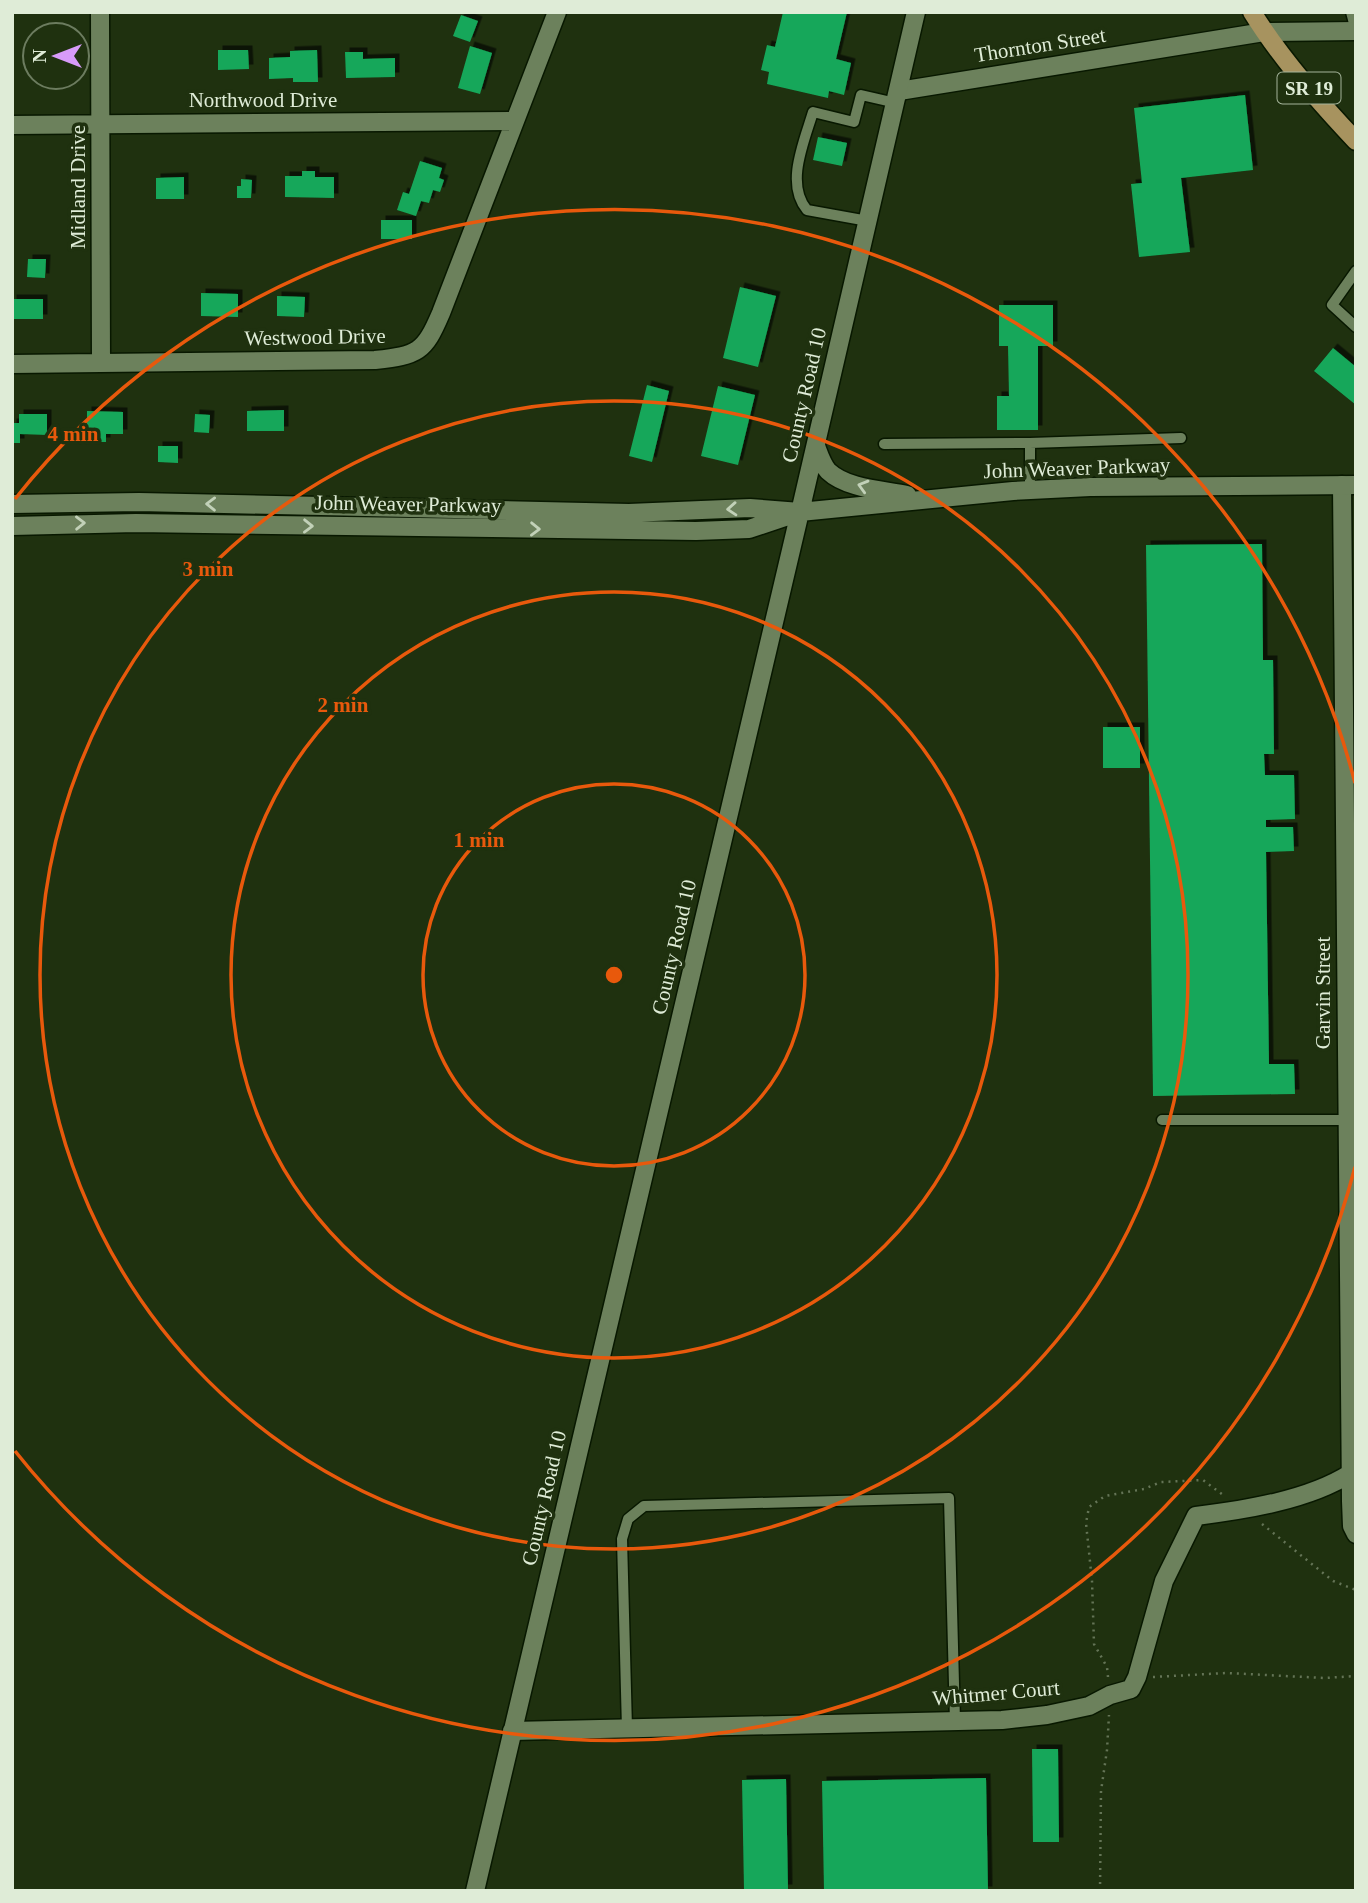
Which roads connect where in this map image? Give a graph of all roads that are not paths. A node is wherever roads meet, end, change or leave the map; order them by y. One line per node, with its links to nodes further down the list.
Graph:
1 (100, 12): 10 (street, Midland Drive)
2 (557, 12): 9 (street, Westwood Drive)
3 (916, 12): 8 (street, County Road 10)
4 (1252, 12): 7 (main road, SR 19)
5 (1351, 12): 6 (lane)
6 (1356, 31): 7 (street, Thornton Street)
7 (1264, 32): 8 (street, Thornton Street); 12 (main road, SR 19)
8 (897, 97): 13 (street, County Road 10); 13 (lane)
9 (514, 121): 10 (street, Northwood Drive); 16 (street, Westwood Drive)
10 (100, 124): 11 (street, Northwood Drive); 16 (street, Midland Drive)
11 (12, 125)
12 (1356, 141)
13 (868, 221): 21 (street, County Road 10)
14 (1356, 271): 15 (lane)
15 (1356, 327)
16 (101, 362): 17 (street, Westwood Drive)
17 (12, 364)
18 (1181, 438): 19 (lane)
19 (1030, 443): 20 (lane); 23 (lane)
20 (884, 444)
21 (816, 446): 24 (street, one-way to 21); 26 (street, County Road 10)
22 (1349, 485): 23 (street, John Weaver Parkway); 28 (street, Garvin Street)
23 (1030, 491): 24 (street, John Weaver Parkway)
24 (928, 498): 26 (street, John Weaver Parkway)
25 (12, 504): 26 (street, John Weaver Parkway, one-way to 25)
26 (800, 512): 27 (street, John Weaver Parkway, one-way to 26); 36 (street, County Road 10)
27 (12, 526)
28 (1349, 545): 29 (street, Garvin Street)
29 (1351, 1030): 30 (street, Garvin Street)
30 (1347, 1120): 31 (lane); 32 (street, Garvin Street)
31 (1162, 1121)
32 (1350, 1473): 33 (street, Garvin Street); 34 (street, Whitmer Court)
33 (1356, 1534)
34 (955, 1721): 35 (street, Whitmer Court); 35 (lane)
35 (627, 1728): 36 (street, Whitmer Court)
36 (512, 1731): 37 (street, County Road 10)
37 (475, 1891)

